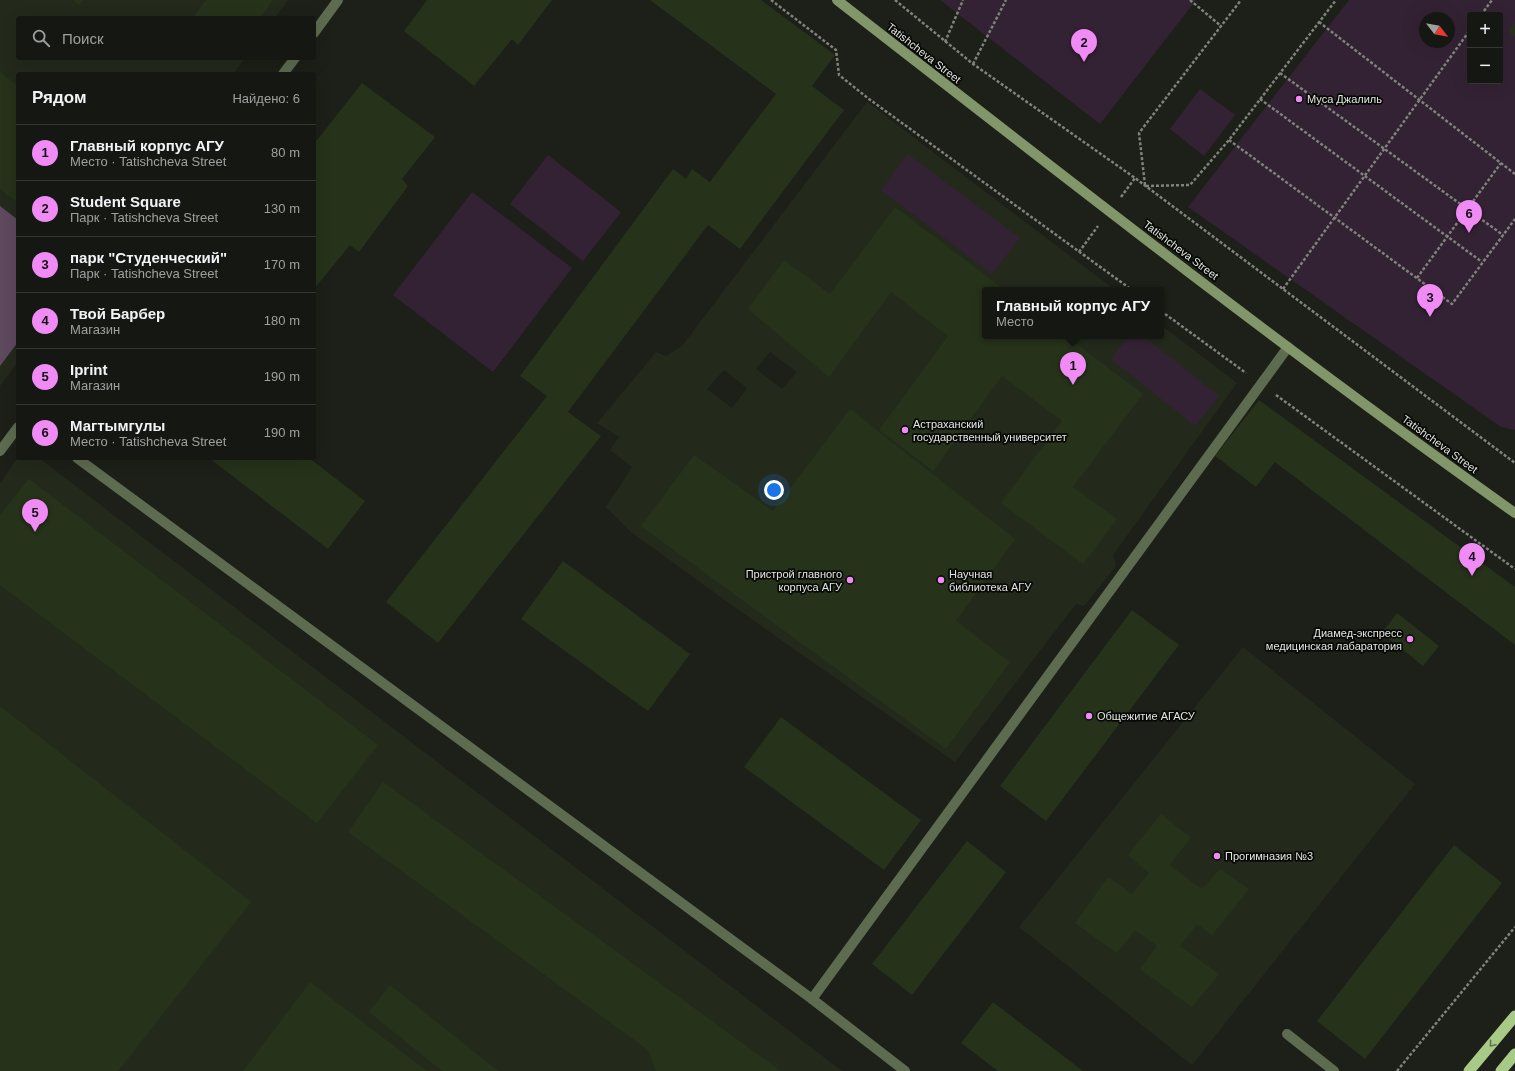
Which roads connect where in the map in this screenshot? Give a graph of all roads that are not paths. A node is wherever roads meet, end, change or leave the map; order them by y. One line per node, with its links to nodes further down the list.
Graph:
1 (338, 0): 3 (street)
2 (837, 0): 6 (main road, Tatishcheva Street)
3 (316, 30)
4 (294, 60): 5 (street)
5 (284, 72)
6 (1288, 347): 10 (main road, Tatishcheva Street); 11 (street)
7 (16, 430): 8 (street)
8 (0, 451)
9 (80, 460): 11 (street)
10 (1515, 513)
11 (812, 999): 15 (street)
12 (1515, 1016): 17 (highway, one-way to 17)
13 (1287, 1034): 16 (street)
14 (1515, 1054): 18 (highway)
15 (905, 1071)
16 (1334, 1071)
17 (1469, 1071)
18 (1501, 1071)

